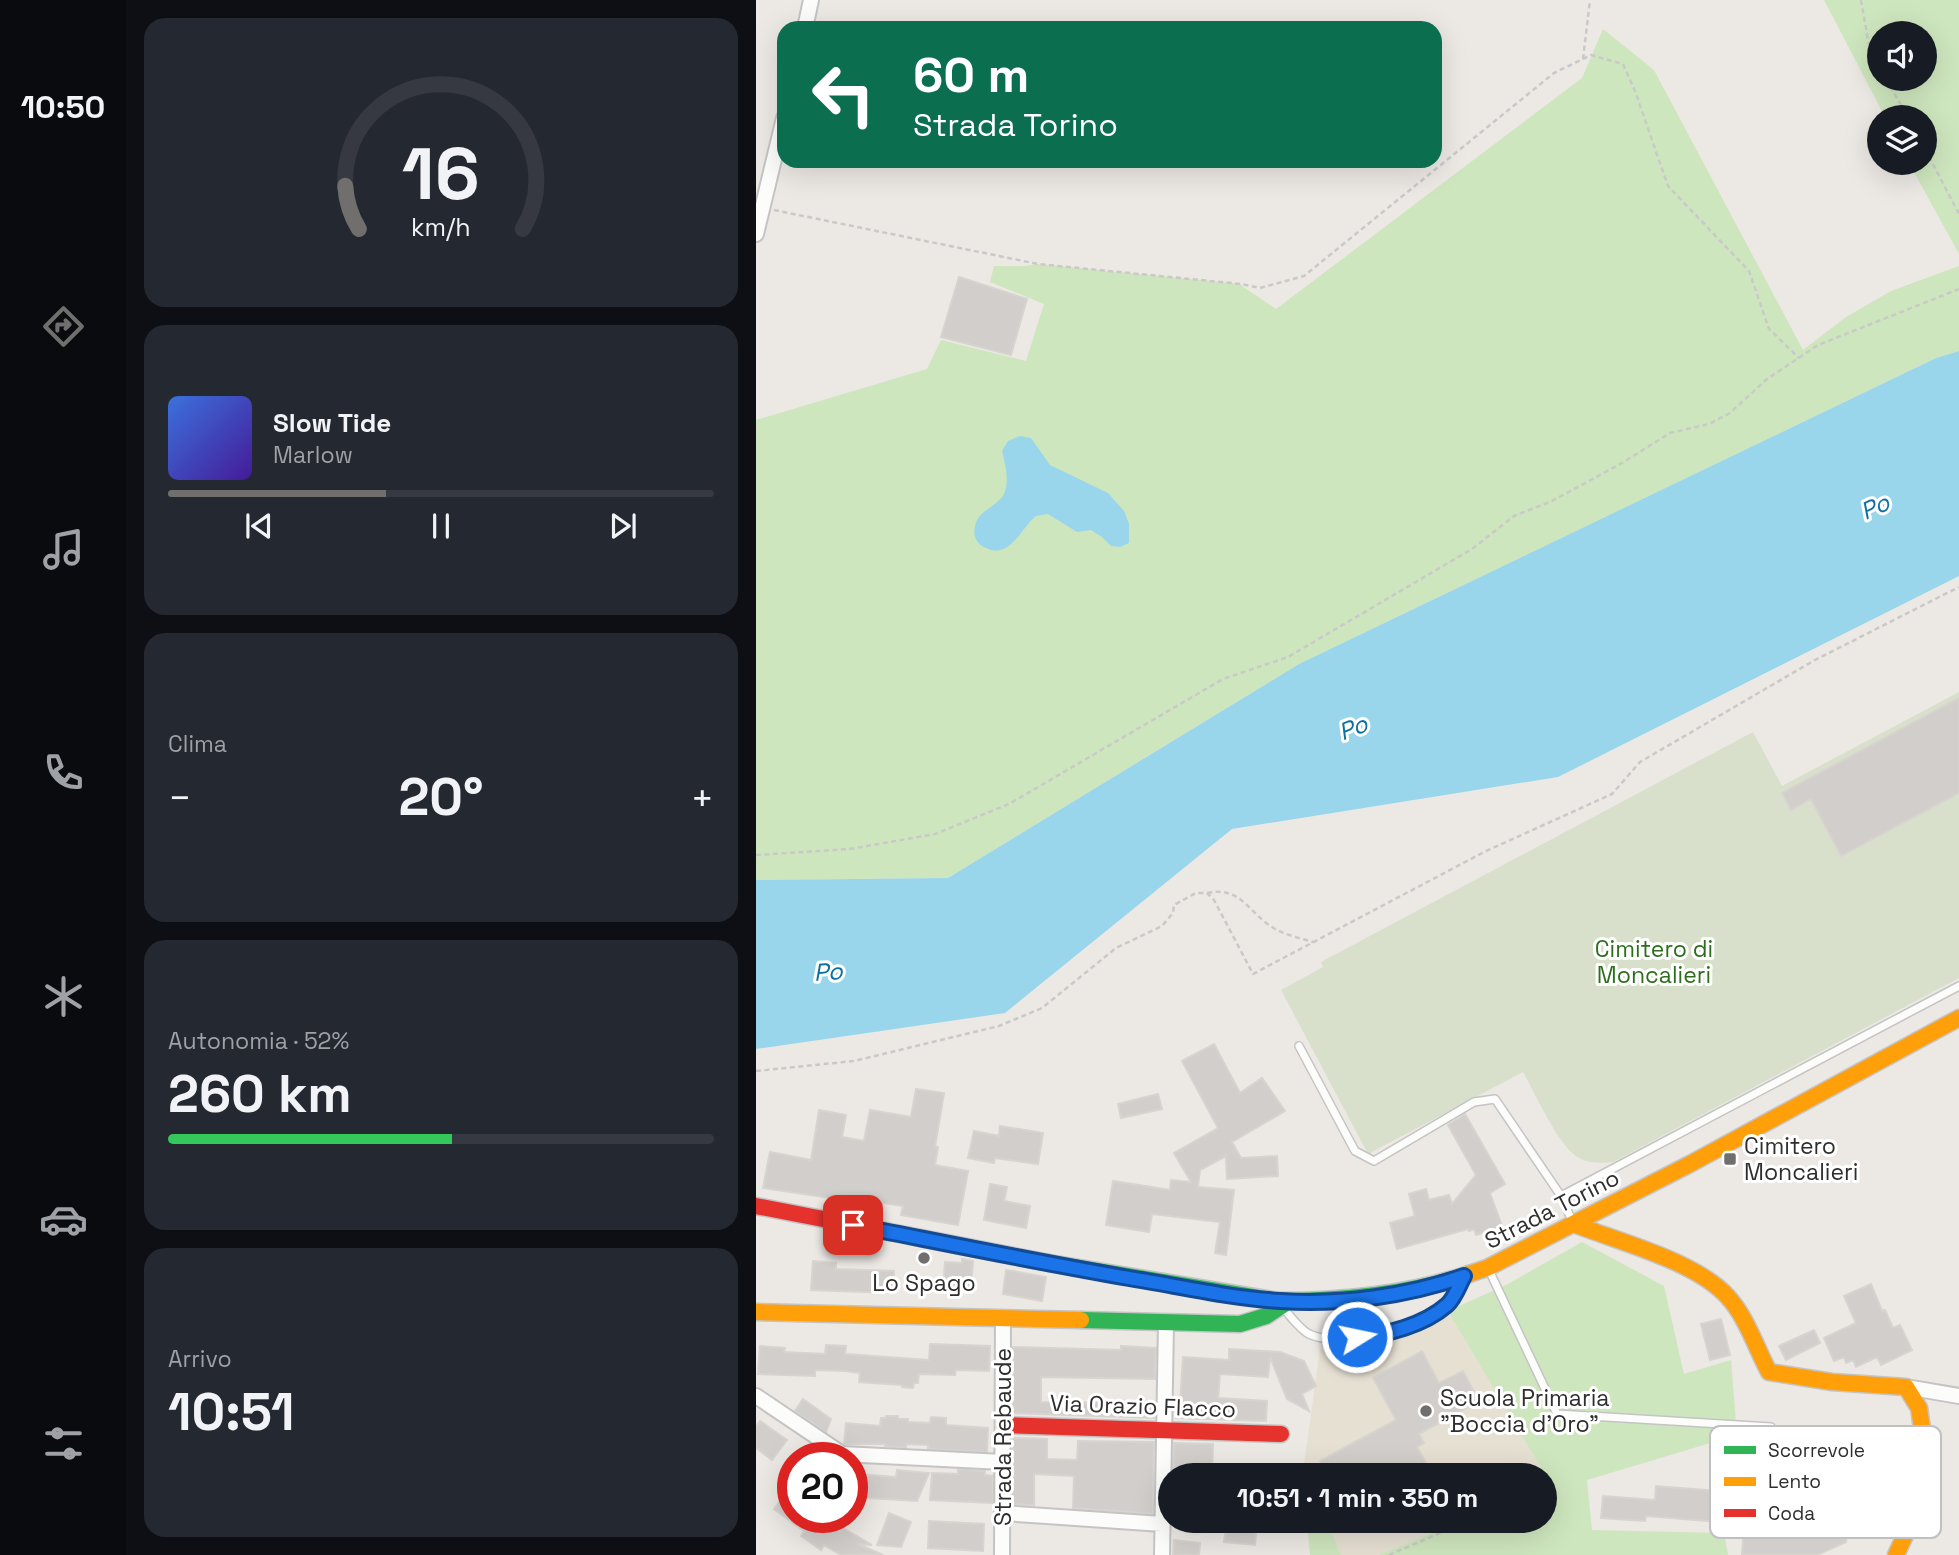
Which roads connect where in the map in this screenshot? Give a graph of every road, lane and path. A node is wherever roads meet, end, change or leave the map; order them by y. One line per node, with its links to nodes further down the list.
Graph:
1 (811, 0): 4 (street)
2 (1590, 0): 6 (path)
3 (1861, 0): 5 (path)
4 (806, 21)
5 (1867, 34)
6 (1583, 59): 8 (path); 15 (path)
7 (777, 150): 11 (street)
8 (1442, 164)
9 (1437, 168): 11 (path)
10 (1937, 172): 12 (path)
11 (764, 208): 13 (street)
12 (1959, 214)
13 (756, 234)
14 (1959, 289): 15 (path)
15 (1799, 358): 17 (path)
16 (1959, 587): 19 (path)
17 (756, 855)
18 (1207, 893): 19 (path); 19 (path); 23 (path)
19 (1313, 942)
20 (1959, 986): 24 (lane)
21 (1959, 1018): 26 (street, Strada Torino)
22 (1299, 1046): 24 (lane)
23 (756, 1071)
24 (1561, 1196): 26 (lane)
25 (756, 1206): 29 (street, Strada Torino)
26 (1574, 1224): 27 (street, Strada Torino); 33 (street)
27 (1487, 1268): 28 (street, Strada Torino); 37 (lane)
28 (1464, 1276): 29 (street, Strada Torino); 29 (lane)
29 (1283, 1303): 32 (street)
30 (756, 1312): 31 (street)
31 (1003, 1320): 32 (street); 36 (street, Strada Rebaude)
32 (1166, 1323): 39 (street)
33 (1906, 1387): 35 (street); 38 (street)
34 (756, 1396): 41 (street)
35 (1959, 1396)
36 (1004, 1425): 39 (street, Via Orazio Flacco); 41 (street, Strada Rebaude)
37 (1755, 1426)
38 (1922, 1426)
39 (1164, 1430): 40 (street, Via Orazio Flacco); 42 (street)
40 (1282, 1434)
41 (1003, 1462): 43 (street, Strada Rebaude)
42 (1163, 1463)
43 (1003, 1513): 44 (street); 48 (street, Strada Rebaude)
44 (1158, 1524)
45 (1162, 1533): 49 (street)
46 (1440, 1533): 50 (path)
47 (1904, 1538): 51 (street)
48 (1006, 1552)
49 (1162, 1555)
50 (1389, 1555)
51 (1896, 1555)

